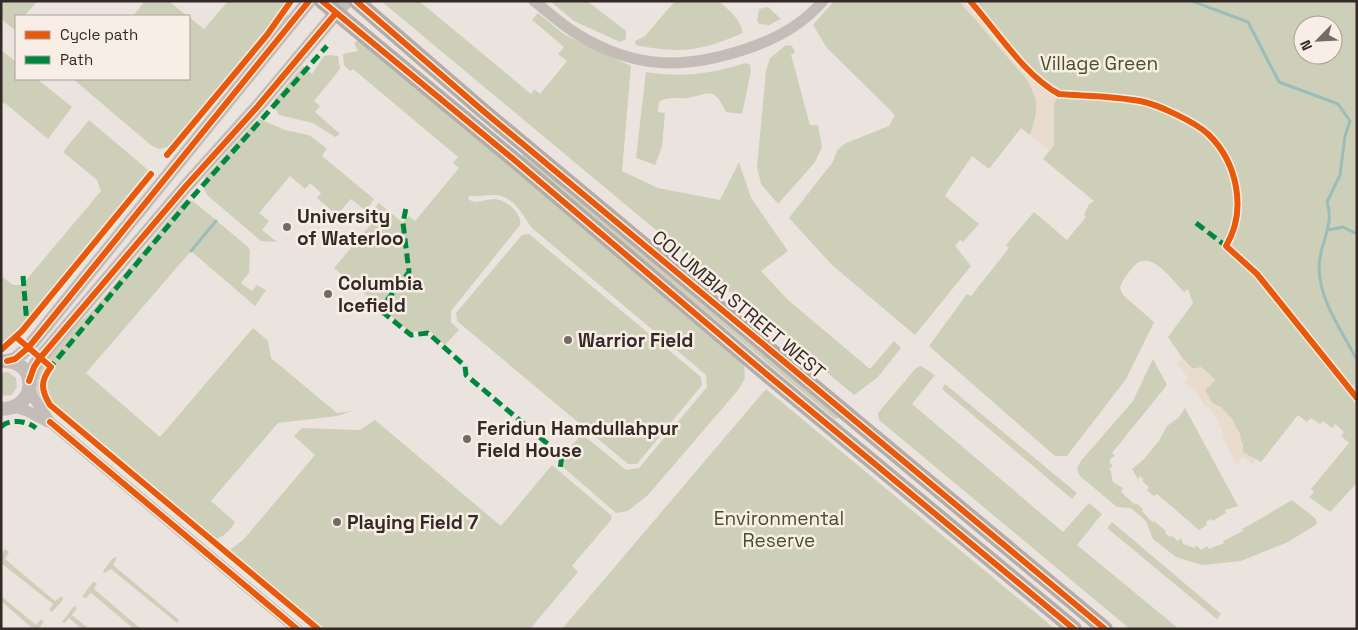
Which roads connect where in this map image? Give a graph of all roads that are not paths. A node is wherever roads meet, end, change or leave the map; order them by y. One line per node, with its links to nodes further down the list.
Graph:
1 (309, 1): 7 (street)
2 (322, 1): 6 (main road, COLUMBIA STREET WEST)
3 (356, 1): 15 (main road, COLUMBIA STREET WEST)
4 (534, 1): 5 (street)
5 (823, 1)
6 (341, 7): 8 (street); 14 (main road, COLUMBIA STREET WEST)
7 (169, 173): 8 (street); 9 (street)
8 (186, 186): 10 (street)
9 (4, 361): 10 (street)
10 (30, 384): 11 (street); 12 (street)
11 (5, 409): 12 (street)
12 (50, 422): 13 (street)
13 (297, 629)
14 (1074, 629)
15 (1105, 629)

